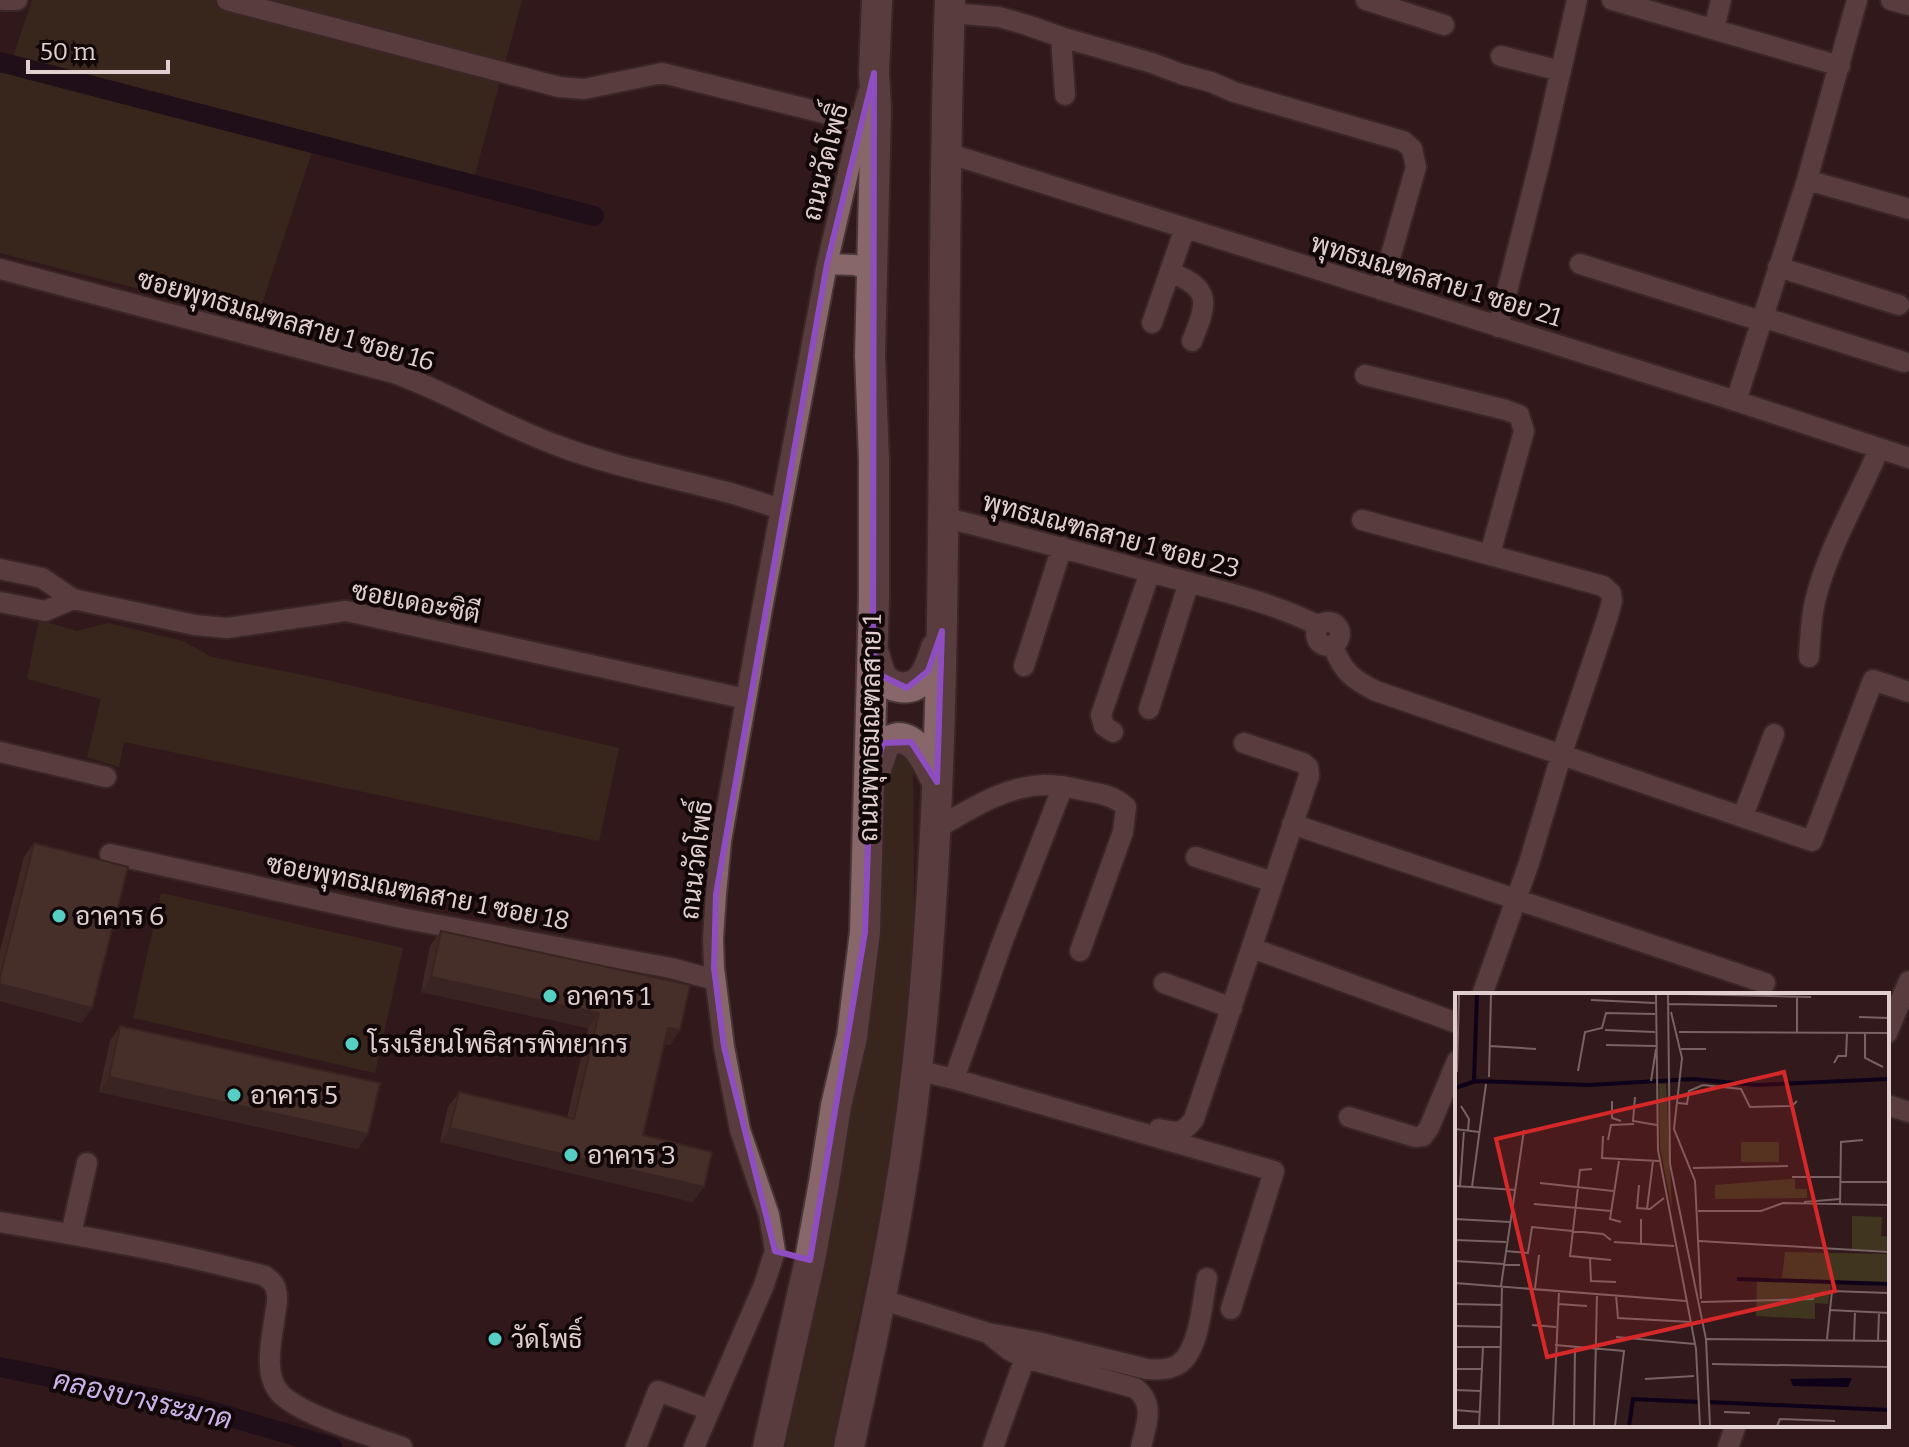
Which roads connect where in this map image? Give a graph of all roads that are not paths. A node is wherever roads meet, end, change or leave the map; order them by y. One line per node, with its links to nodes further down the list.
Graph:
1 (3, 0): 2 (street)
2 (17, 0)
3 (227, 0): 21 (street)
4 (877, 0): 19 (main road, ถนนพุทธมณฑลสาย 1)
5 (1366, 0): 13 (street)
6 (1577, 0): 18 (street)
7 (1612, 0): 14 (street)
8 (1721, 0): 14 (street)
9 (1857, 0): 17 (street)
10 (1891, 0): 11 (street)
11 (1909, 5)
12 (950, 6): 15 (street); 22 (main road)
13 (1444, 25)
14 (1714, 29): 17 (street)
15 (1061, 37): 20 (street); 32 (street)
16 (1501, 56): 18 (street)
17 (1840, 66): 23 (street)
18 (1561, 71): 36 (street)
19 (874, 73): 21 (street, ถนนวัดโพธิ์); 30 (main road, ถนนพุทธมณฑลสาย 1)
20 (1065, 95)
21 (860, 122): 26 (street, ถนนวัดโพธิ์)
22 (947, 153): 25 (street, พุทธมณฑลสาย 1 ซอย 21); 44 (main road)
23 (1807, 180): 24 (street); 28 (street)
24 (1909, 209)
25 (1185, 228): 31 (street); 32 (street, พุทธมณฑลสาย 1 ซอย 21)
26 (827, 264): 30 (street); 43 (street, ถนนวัดโพธิ์)
27 (1580, 264): 34 (street)
28 (1778, 267): 33 (street); 34 (street)
29 (0, 269): 43 (street, ซอยพุทธมณฑลสาย 1 ซอย 16)
30 (872, 271): 54 (main road, ถนนพุทธมณฑลสาย 1)
31 (1170, 272): 35 (street); 37 (street)
32 (1381, 290): 36 (street, พุทธมณฑลสาย 1 ซอย 21)
33 (1899, 305)
34 (1762, 319): 38 (street); 40 (street)
35 (1152, 323)
36 (1498, 327): 40 (street, พุทธมณฑลสาย 1 ซอย 21)
37 (1192, 341)
38 (1904, 362)
39 (1365, 375): 47 (street)
40 (1736, 401): 41 (street, พุทธมณฑลสาย 1 ซอย 21)
41 (1879, 449): 42 (street, พุทธมณฑลสาย 1 ซอย 21); 55 (street)
42 (1909, 458)
43 (781, 509): 58 (street, ถนนวัดโพธิ์)
44 (943, 517): 46 (street, พุทธมณฑลสาย 1 ซอย 23); 53 (main road)
45 (1362, 520): 47 (street)
46 (1062, 547): 49 (street, พุทธมณฑลสาย 1 ซอย 23); 56 (street)
47 (1490, 554): 64 (street)
48 (0, 569): 51 (street, ซอยเดอะซิตี)
49 (1150, 572): 50 (street, พุทธมณฑลสาย 1 ซอย 23); 60 (street)
50 (1189, 582): 59 (street); 64 (street, พุทธมณฑลสาย 1 ซอย 23)
51 (73, 599): 52 (street, ซอยเดอะซิตี); 58 (street, ซอยเดอะซิตี)
52 (0, 602)
53 (942, 631): 54 (main road); 66 (main road)
54 (873, 651): 68 (main road, ถนนพุทธมณฑลสาย 1)
55 (1809, 657)
56 (1024, 666)
57 (1909, 692): 69 (street)
58 (746, 699): 78 (street, ถนนวัดโพธิ์)
59 (1149, 709)
60 (1113, 732)
61 (1774, 734): 69 (street)
62 (1244, 743): 70 (street)
63 (0, 752): 65 (street)
64 (1561, 756): 69 (street); 75 (street)
65 (106, 777)
66 (937, 782): 68 (main road); 71 (main road)
67 (1063, 786): 71 (street); 77 (street); 88 (street)
68 (870, 789): 97 (main road, ถนนพุทธมณฑลสาย 1)
69 (1743, 816)
70 (1292, 824): 74 (street); 75 (street)
71 (936, 829): 87 (main road)
72 (110, 854): 78 (street, ซอยพุทธมณฑลสาย 1 ซอย 18)
73 (1196, 857): 74 (street)
74 (1273, 882): 76 (street)
75 (1516, 899): 81 (street); 82 (street)
76 (1252, 948): 83 (street); 84 (street)
77 (1080, 951)
78 (715, 980): 96 (street, ถนนวัดโพธิ์)
79 (1909, 981): 85 (street)
80 (1164, 983): 83 (street)
81 (1765, 983)
82 (1483, 993)
83 (1232, 1008): 92 (street)
84 (1455, 1022)
85 (1889, 1028)
86 (1455, 1066): 91 (street)
87 (916, 1070): 88 (street); 99 (main road)
88 (954, 1079): 100 (street)
89 (1889, 1106): 90 (street)
90 (1909, 1112)
91 (1349, 1117)
92 (1136, 1123)
93 (87, 1163): 95 (street)
94 (0, 1222): 95 (street)
95 (71, 1234): 105 (street)
96 (775, 1251): 97 (street); 103 (street, ถนนวัดโพธิ์)
97 (810, 1260): 108 (main road, ถนนพุทธมณฑลสาย 1)
98 (1207, 1278): 101 (street)
99 (880, 1299): 101 (street); 109 (main road)
100 (1231, 1309)
101 (988, 1333): 102 (street)
102 (1025, 1358): 110 (street); 111 (street)
103 (710, 1410): 106 (street); 107 (street, ถนนวัดโพธิ์)
104 (1735, 1427): 112 (street)
105 (402, 1447)
106 (636, 1447)
107 (694, 1447)
108 (768, 1447)
109 (849, 1447)
110 (993, 1447)
111 (1141, 1447)
112 (1728, 1447)

